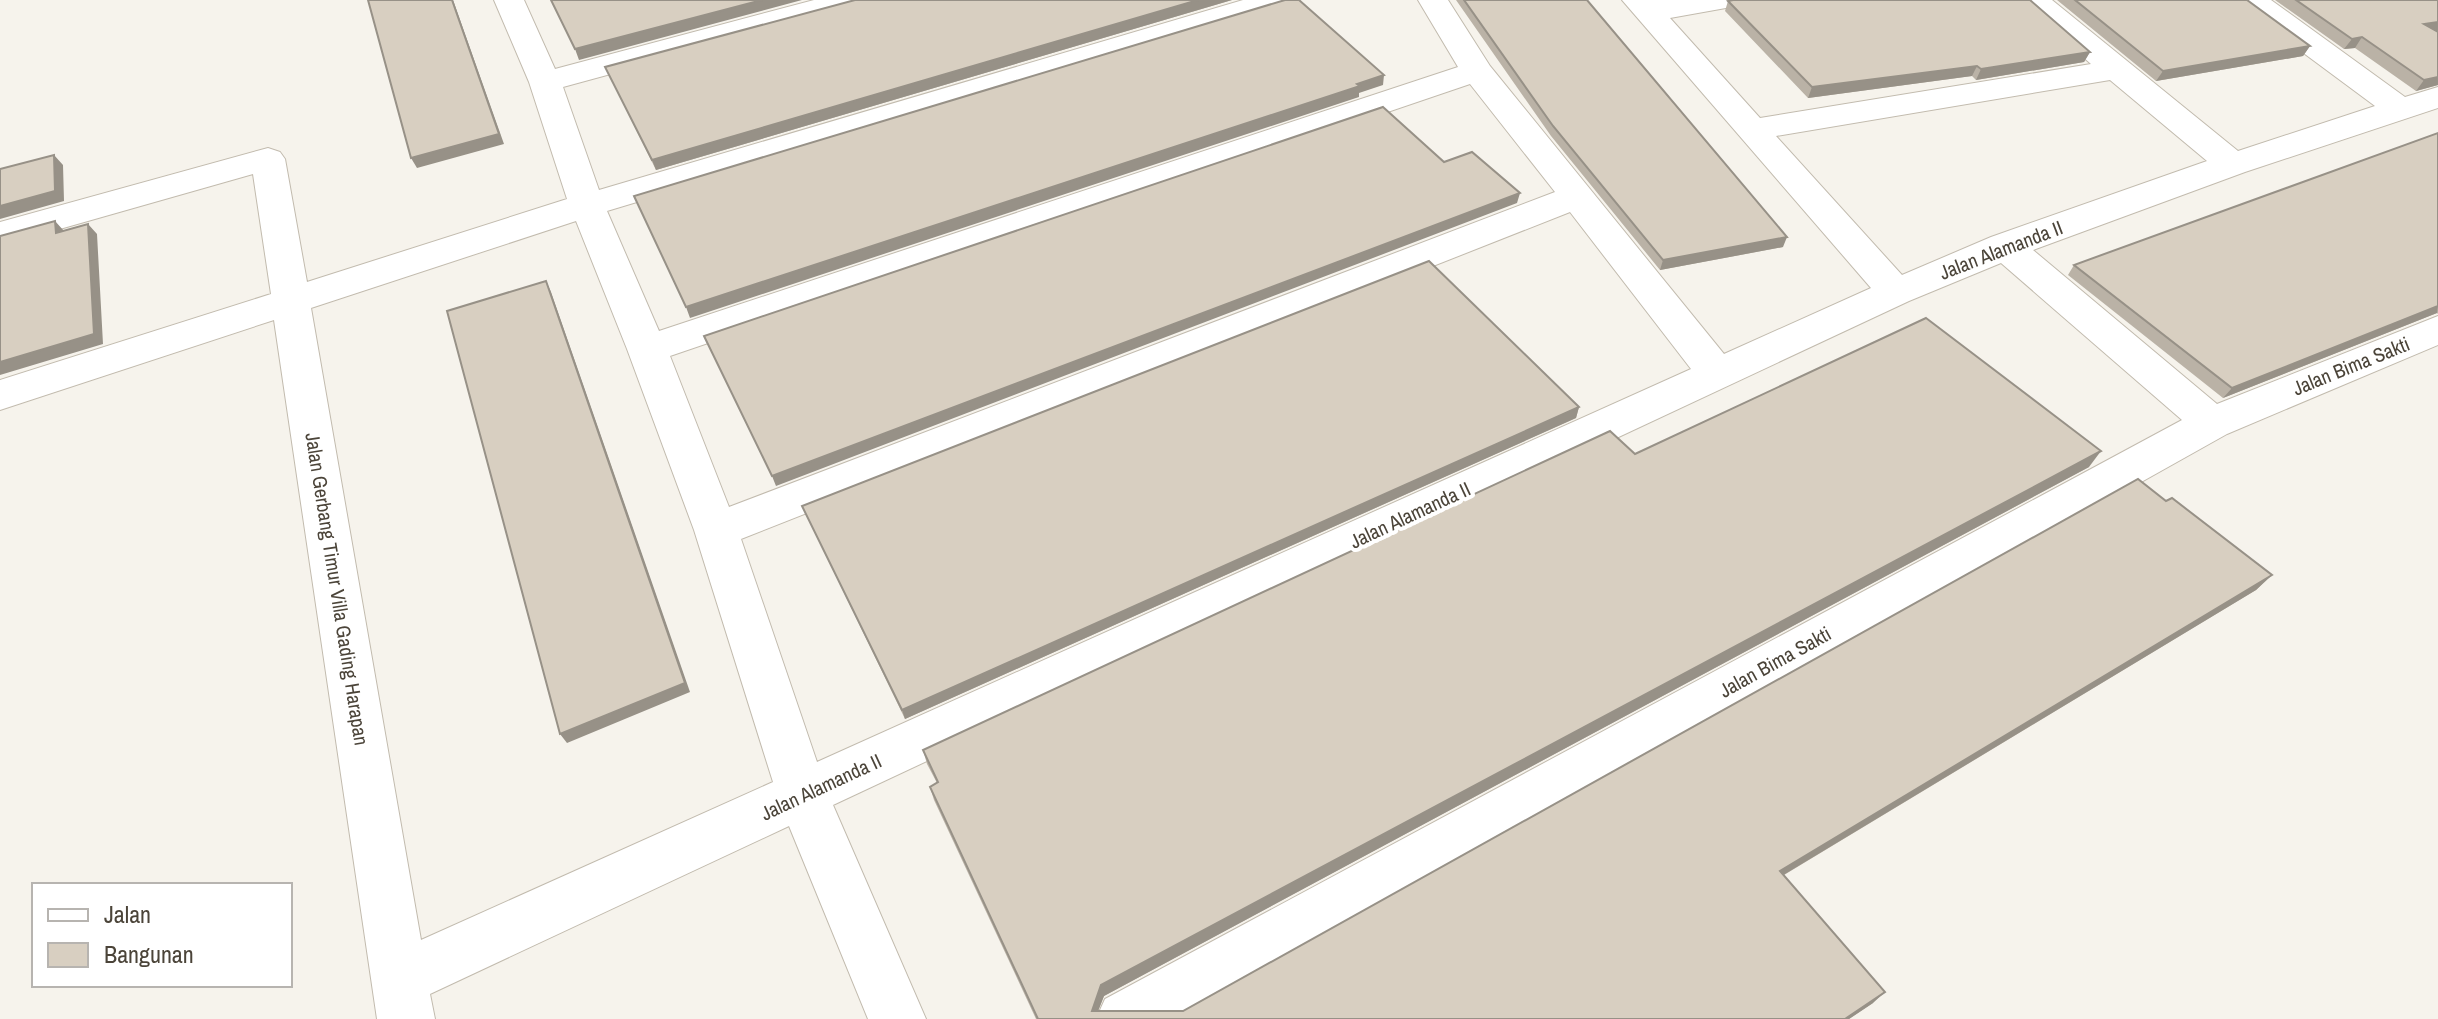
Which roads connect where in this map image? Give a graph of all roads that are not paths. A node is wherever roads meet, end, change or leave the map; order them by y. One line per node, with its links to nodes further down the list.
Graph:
1 (509, 0): 11 (street)
2 (849, 0): 11 (street)
3 (1276, 0): 16 (street)
4 (1433, 0): 10 (street)
5 (1726, 0): 8 (street)
6 (2033, 0): 9 (street)
7 (2251, 0): 12 (street)
8 (1642, 6): 13 (street)
9 (2117, 69): 13 (street); 14 (street)
10 (1477, 71): 15 (street); 22 (street)
11 (545, 82): 16 (street)
12 (2419, 103): 14 (street, Jalan Alamanda II)
13 (1750, 130): 19 (street)
14 (2232, 164): 18 (street, Jalan Alamanda II)
15 (1576, 197): 23 (street); 26 (street)
16 (587, 205): 20 (street); 22 (street)
17 (0, 234): 20 (street, Jalan Gerbang Timur Villa Gading Harapan)
18 (2004, 246): 19 (street, Jalan Alamanda II); 25 (street)
19 (1896, 292): 23 (street, Jalan Alamanda II)
20 (291, 301): 24 (street); 28 (street, Jalan Gerbang Timur Villa Gading Harapan)
21 (2438, 330): 25 (street, Jalan Bima Sakti)
22 (647, 349): 26 (street)
23 (1716, 372): 27 (street, Jalan Alamanda II)
24 (0, 395)
25 (2212, 423): 30 (street, Jalan Bima Sakti)
26 (716, 530): 27 (street)
27 (803, 796): 28 (street, Jalan Alamanda II); 29 (street)
28 (403, 999)
29 (897, 1019)
30 (1125, 1019)

